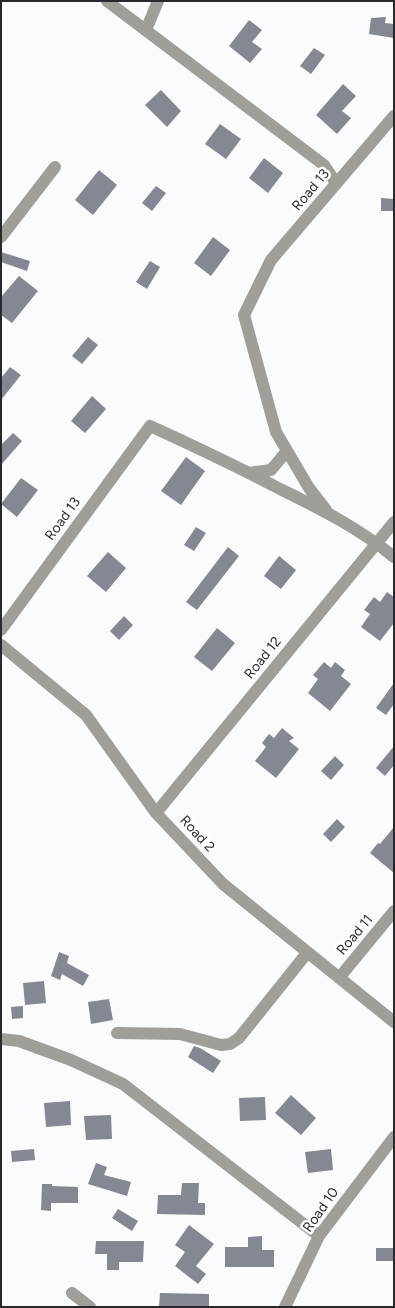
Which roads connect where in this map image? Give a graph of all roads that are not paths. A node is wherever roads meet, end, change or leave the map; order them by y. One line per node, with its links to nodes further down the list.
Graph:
1 (107, 1): 3 (street)
2 (158, 1): 3 (street)
3 (146, 30): 6 (street)
4 (394, 116): 6 (street, Road 13)
5 (55, 167): 7 (street)
6 (336, 183): 8 (street, Road 13)
7 (1, 237)
8 (287, 451): 9 (street); 10 (street)
9 (249, 473): 10 (street); 14 (street, Road 13)
10 (329, 514): 12 (street)
11 (394, 522): 12 (street, Road 12)
12 (377, 543): 13 (street); 16 (street, Road 12)
13 (394, 557)
14 (1, 630)
15 (1, 644): 16 (street, Road 2)
16 (156, 813): 18 (street, Road 2)
17 (394, 911): 19 (street, Road 11)
18 (307, 953): 19 (street, Road 2); 21 (street)
19 (339, 978): 20 (street, Road 2)
20 (394, 1022)
21 (117, 1033)
22 (1, 1039): 24 (street)
23 (394, 1137): 24 (street, Road 10)
24 (319, 1236): 27 (street, Road 10)
25 (72, 1293): 26 (street)
26 (90, 1307)
27 (285, 1307)

